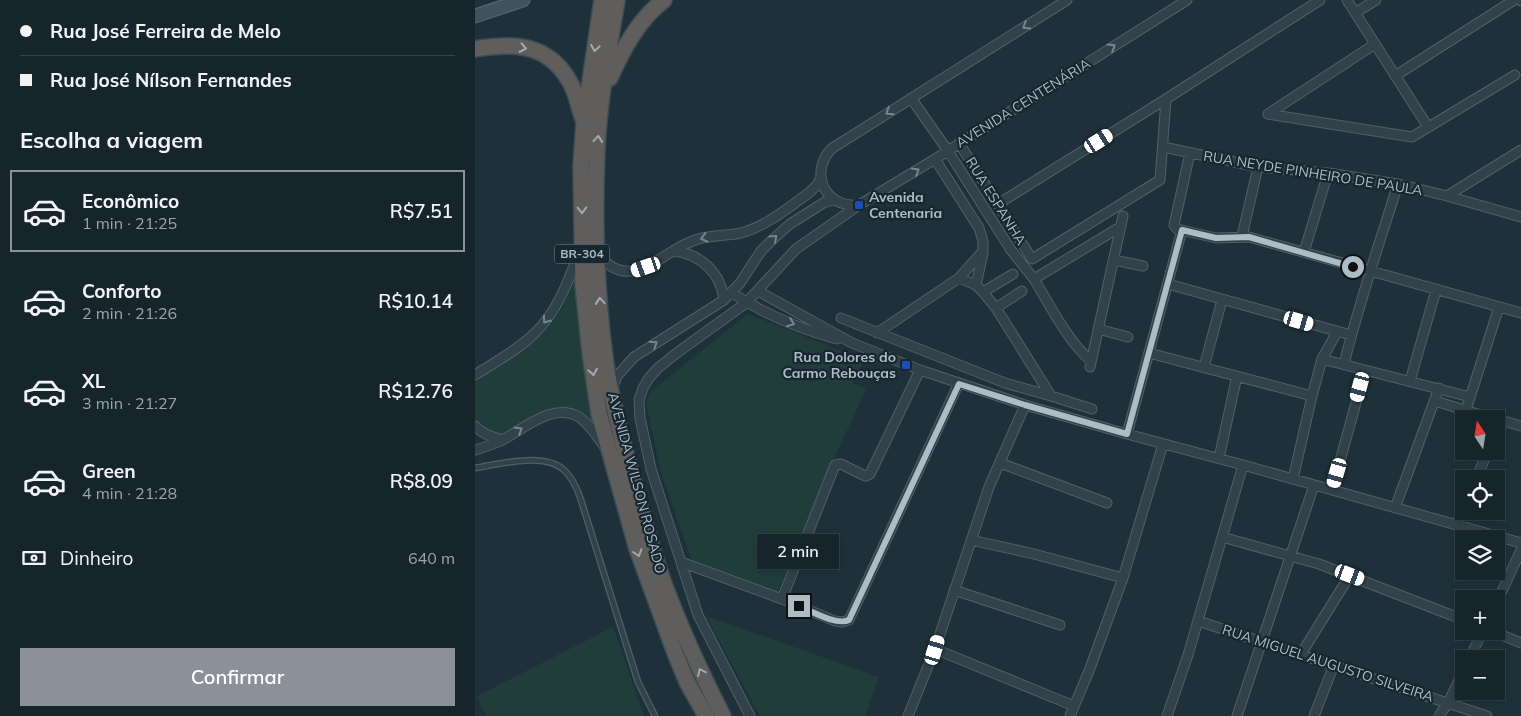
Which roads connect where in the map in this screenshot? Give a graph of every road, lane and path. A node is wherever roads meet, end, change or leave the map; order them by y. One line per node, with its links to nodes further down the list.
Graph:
1 (506, 0): 12 (main road)
2 (523, 0): 14 (main road)
3 (602, 0): 22 (highway, AVENIDA WILSON ROSADO / BR-304, one-way to 22)
4 (617, 0): 19 (highway, AVENIDA WILSON ROSADO / BR-304)
5 (664, 0): 19 (highway)
6 (1067, 0): 20 (street, one-way to 20)
7 (1187, 0): 24 (street, AVENIDA CENTENÁRIA, one-way to 7)
8 (1320, 0): 21 (street)
9 (1347, 0): 13 (street)
10 (1376, 0): 13 (street)
11 (1514, 0): 18 (street)
12 (475, 10)
13 (1355, 13): 15 (street)
14 (475, 16)
15 (1375, 44): 18 (street); 23 (street)
16 (475, 49): 22 (highway, one-way to 22)
17 (1515, 75): 23 (street)
18 (1395, 76): 23 (street)
19 (602, 98): 51 (highway, AVENIDA WILSON ROSADO / BR-304, one-way to 19)
20 (911, 98): 26 (street); 32 (street, one-way to 32)
21 (1166, 99): 25 (street); 37 (street)
22 (584, 122): 47 (highway, AVENIDA WILSON ROSADO / BR-304, one-way to 47)
23 (1428, 127)
24 (959, 143): 26 (street, AVENIDA CENTENÁRIA); 37 (street, RUA ESPANHA)
25 (1163, 147): 28 (street, RUA NEYDE PINHEIRO DE PAULA); 37 (street, RUA ESPANHA)
26 (947, 150): 29 (street, AVENIDA CENTENÁRIA); 36 (street)
27 (1521, 150): 34 (street)
28 (1190, 153): 30 (street, RUA NEYDE PINHEIRO DE PAULA); 45 (street)
29 (935, 159): 38 (street, AVENIDA CENTENÁRIA, one-way to 29); 40 (street)
30 (1259, 167): 31 (street, RUA NEYDE PINHEIRO DE PAULA); 46 (street)
31 (1328, 173): 33 (street, RUA NEYDE PINHEIRO DE PAULA); 50 (street)
32 (821, 178): 35 (street); 39 (street)
33 (1398, 184): 34 (street, RUA NEYDE PINHEIRO DE PAULA); 54 (street)
34 (1447, 196): 42 (street, RUA NEYDE PINHEIRO DE PAULA)
35 (834, 200): 38 (street); 43 (street)
36 (982, 204): 40 (street); 57 (street)
37 (998, 204)
38 (859, 205): 61 (street, AVENIDA CENTENÁRIA)
39 (783, 211): 43 (street); 48 (street, one-way to 48)
40 (969, 212): 49 (street)
41 (1123, 216): 44 (street)
42 (1521, 217)
43 (790, 224): 63 (street, one-way to 43)
44 (1120, 227): 52 (street); 57 (street)
45 (1178, 228): 46 (street); 58 (street)
46 (1242, 236): 50 (street)
47 (582, 245): 83 (street, one-way to 83); 103 (highway, AVENIDA WILSON ROSADO / BR-304, one-way to 103)
48 (674, 251): 51 (street); 64 (street)
49 (983, 251): 56 (street); 59 (street)
50 (1304, 252): 54 (street)
51 (597, 254): 88 (highway, AVENIDA WILSON ROSADO / BR-304, one-way to 51)
52 (1114, 260): 53 (street); 71 (street)
53 (1143, 266)
54 (1370, 272): 60 (street); 74 (street)
55 (1013, 274): 59 (street)
56 (959, 278): 59 (street); 73 (street)
57 (1034, 279): 71 (street)
58 (1168, 284): 65 (street); 77 (street)
59 (980, 288): 68 (street)
60 (1436, 290): 67 (street); 85 (street)
61 (758, 291): 66 (street, AVENIDA CENTENÁRIA); 76 (street)
62 (1022, 291): 68 (street)
63 (732, 293): 64 (street); 66 (street)
64 (724, 300): 88 (street, one-way to 64)
65 (1222, 300): 72 (street); 80 (street)
66 (746, 303): 76 (street, one-way to 76); 120 (street, AVENIDA CENTENÁRIA)
67 (1499, 307): 69 (street); 91 (street)
68 (996, 308): 89 (street)
69 (1521, 313)
70 (841, 318): 73 (street)
71 (1098, 329): 75 (street)
72 (1337, 332): 74 (street); 78 (street)
73 (877, 333): 89 (street)
74 (1351, 335): 79 (street)
75 (1128, 337)
76 (852, 342): 81 (street)
77 (1149, 353): 80 (street); 99 (street)
78 (1323, 359): 79 (street); 90 (street)
79 (1344, 364): 82 (street)
80 (1204, 367): 84 (street)
81 (920, 370): 86 (street); 125 (street)
82 (1365, 370): 85 (street); 110 (street)
83 (475, 375)
84 (1237, 376): 90 (street); 104 (street)
85 (1410, 381): 87 (street)
86 (959, 384): 93 (street); 125 (street)
87 (1439, 388): 91 (street); 92 (street)
88 (611, 392): 140 (highway, AVENIDA WILSON ROSADO / BR-304, one-way to 88)
89 (1051, 396): 94 (street)
90 (1312, 396): 108 (street)
91 (1470, 397): 95 (street)
92 (1435, 401): 95 (street); 112 (street)
93 (1025, 405): 99 (street); 105 (street)
94 (1092, 409)
95 (1466, 410)
96 (1505, 422): 98 (street)
97 (475, 426): 100 (street)
98 (1521, 426)
99 (1127, 434): 101 (street)
100 (503, 440): 102 (street); 103 (street, one-way to 103)
101 (1163, 444): 104 (street); 122 (street)
102 (475, 450)
103 (610, 453): 139 (highway, AVENIDA WILSON ROSADO / BR-304, one-way to 139)
104 (1219, 458): 106 (street)
105 (999, 463): 111 (street); 116 (street)
106 (1243, 465): 108 (street); 115 (street)
107 (475, 468): 138 (lane)
108 (1293, 479): 109 (street)
109 (1314, 485): 110 (street); 119 (street)
110 (1332, 490): 112 (street)
111 (1107, 503)
112 (1395, 508): 114 (street)
113 (1458, 520): 114 (street)
114 (1456, 525): 117 (street)
115 (1222, 536): 119 (street); 127 (street)
116 (971, 540): 122 (street); 123 (street)
117 (1521, 543)
118 (1521, 550): 124 (street)
119 (1290, 556): 121 (street); 130 (street)
120 (681, 562): 125 (street); 141 (street, AVENIDA CENTENÁRIA)
121 (1350, 575): 126 (street); 133 (street)
122 (1123, 578): 137 (street)
123 (954, 590): 128 (street); 132 (street)
124 (1502, 590)
125 (782, 598)
126 (1455, 616)
127 (1197, 620): 130 (street, RUA MIGUEL AUGUSTO SILVEIRA); 144 (street)
128 (1060, 625)
129 (1505, 636): 131 (street)
130 (1262, 641): 133 (street, RUA MIGUEL AUGUSTO SILVEIRA); 145 (street)
131 (1521, 643)
132 (935, 650): 137 (street); 142 (street)
133 (1301, 654): 134 (street, RUA MIGUEL AUGUSTO SILVEIRA)
134 (1335, 665): 136 (street, RUA MIGUEL AUGUSTO SILVEIRA); 146 (street)
135 (1455, 687): 136 (street)
136 (1447, 702): 147 (street); 148 (street, RUA MIGUEL AUGUSTO SILVEIRA)
137 (1074, 706): 143 (street)
138 (655, 716)
139 (706, 716)
140 (723, 716)
141 (750, 716)
142 (908, 716)
143 (1070, 716)
144 (1167, 716)
145 (1237, 716)
146 (1314, 716)
147 (1439, 716)
148 (1487, 716)

